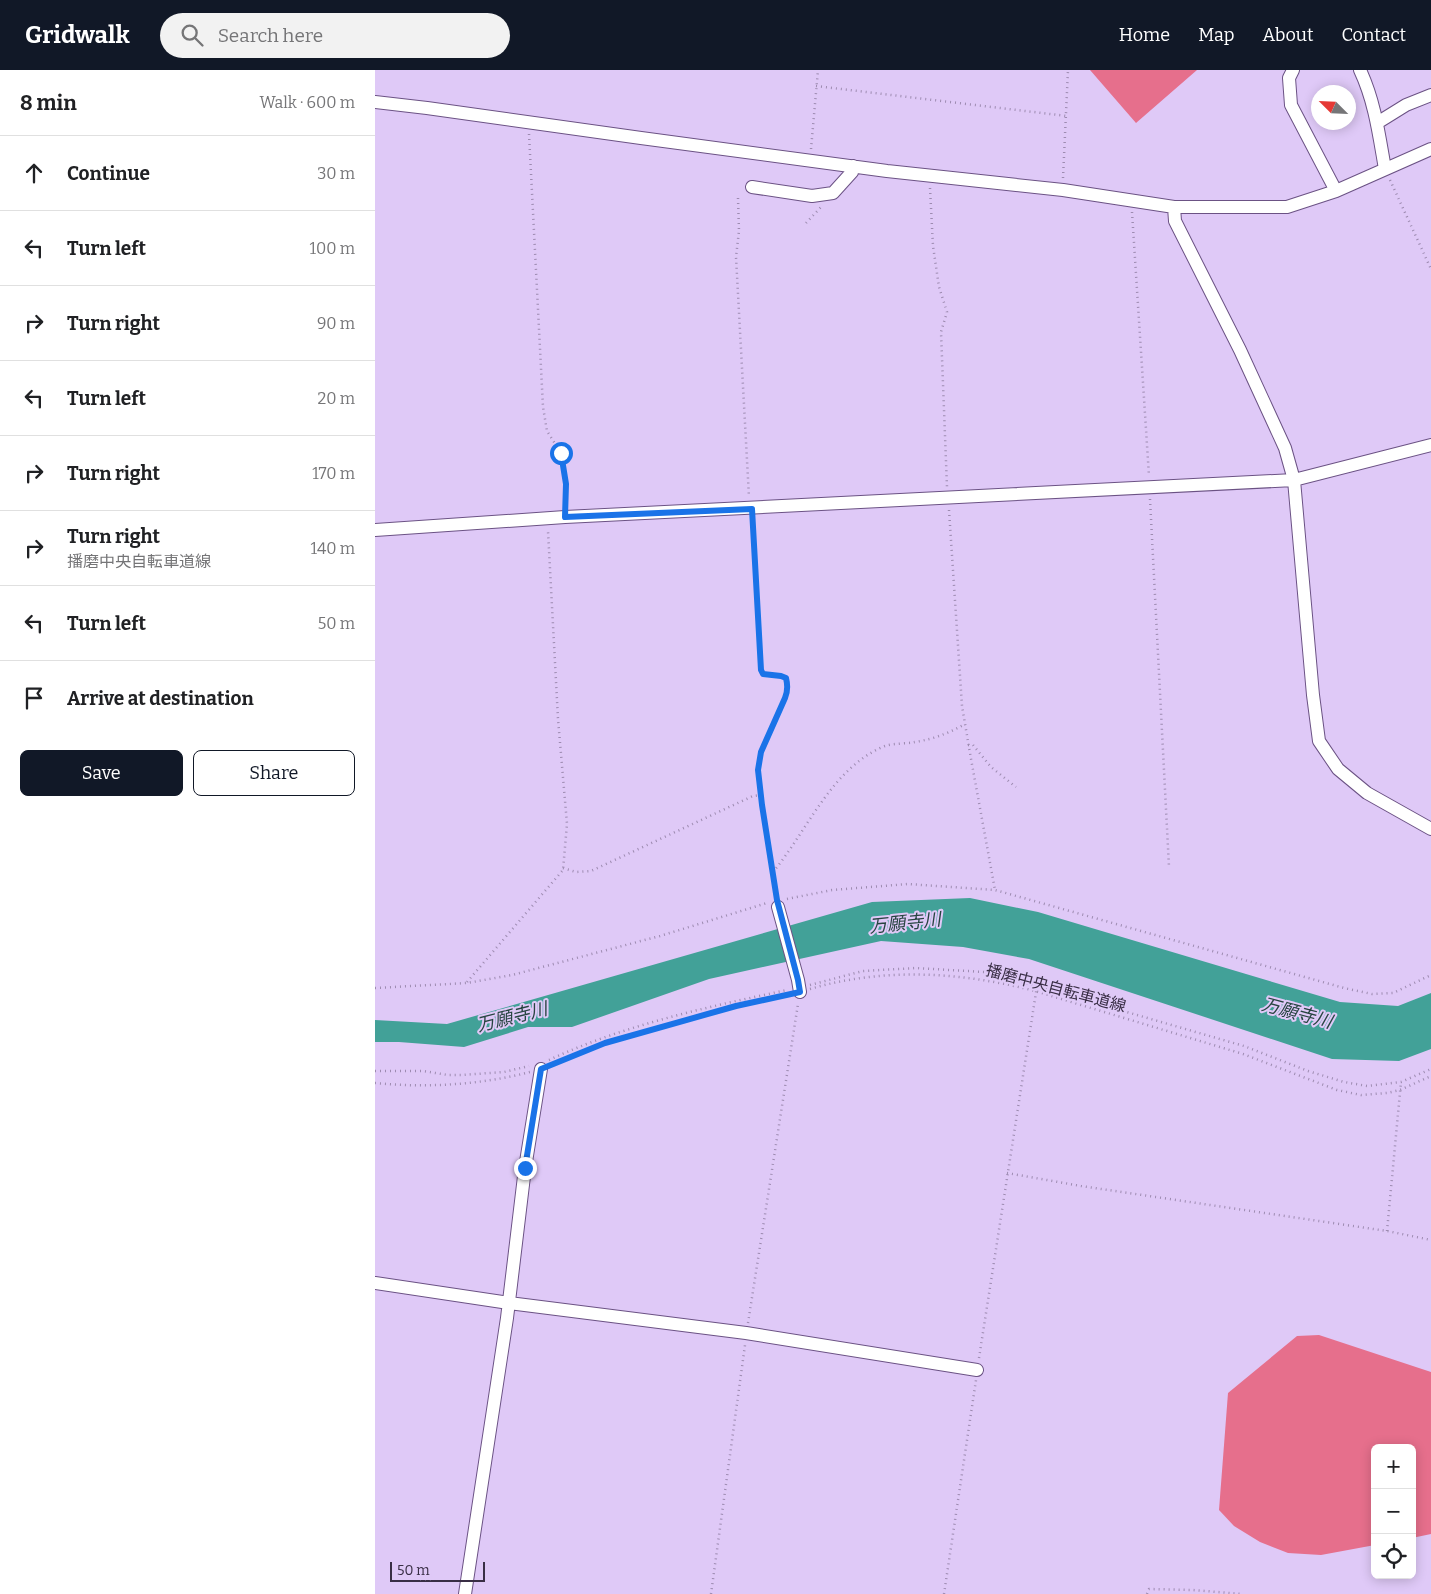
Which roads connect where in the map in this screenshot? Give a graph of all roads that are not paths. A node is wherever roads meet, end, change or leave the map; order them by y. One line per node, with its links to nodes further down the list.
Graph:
1 (1293, 70): 10 (street)
2 (1361, 70): 5 (street)
3 (1431, 95): 5 (street)
4 (375, 102): 7 (street)
5 (1377, 123): 8 (street)
6 (1431, 149): 8 (street)
7 (853, 166): 9 (street); 11 (street)
8 (1385, 169): 10 (street)
9 (751, 187)
10 (1336, 191): 11 (street)
11 (1174, 207): 13 (street)
12 (1431, 446): 13 (street)
13 (1294, 480): 14 (street); 15 (street)
14 (375, 530)
15 (1431, 829)
16 (778, 904): 17 (street)
17 (799, 986)
18 (538, 1066): 20 (street)
19 (375, 1283): 20 (street)
20 (509, 1302): 21 (street); 22 (street)
21 (977, 1370)
22 (465, 1594)

